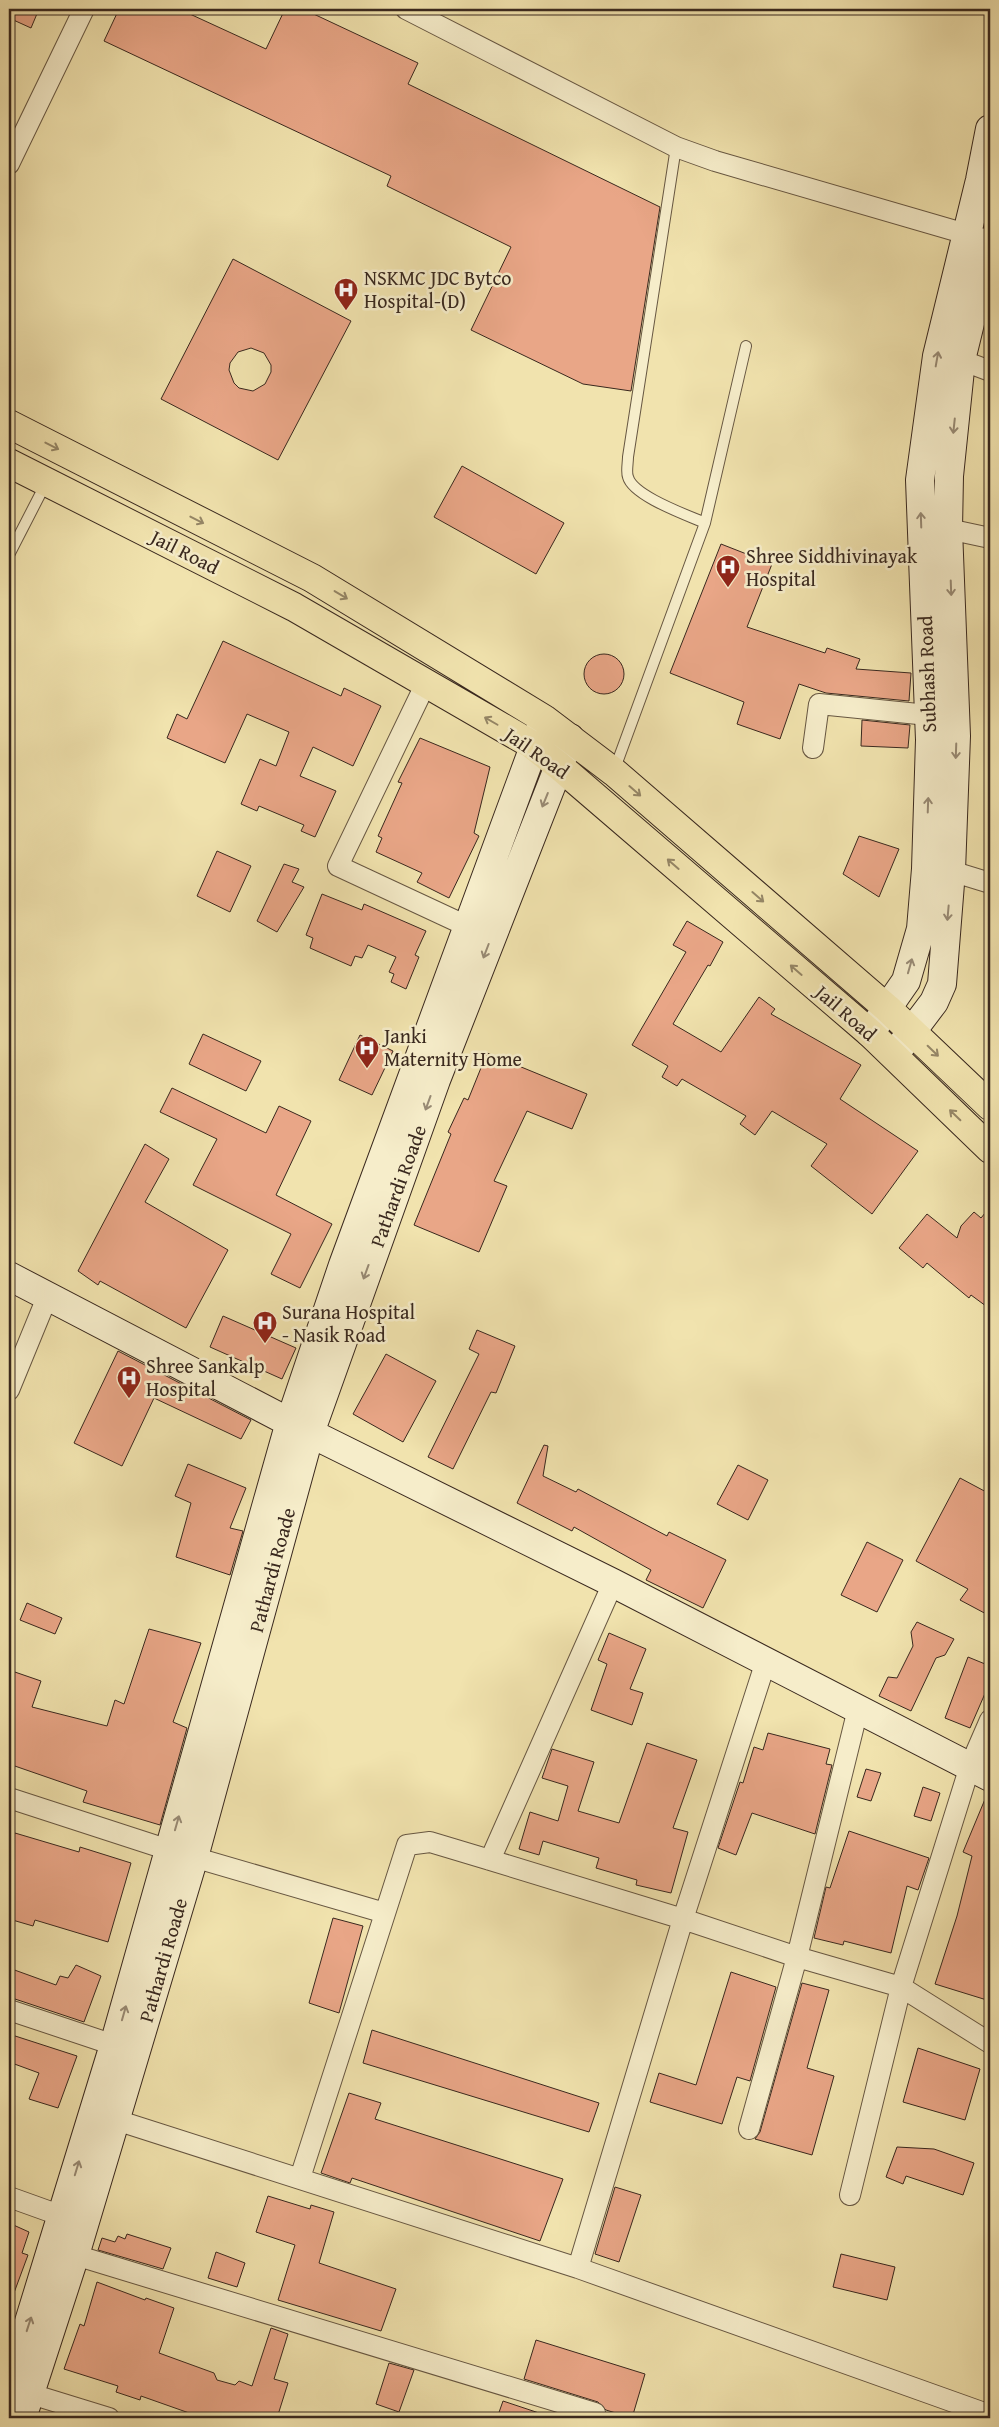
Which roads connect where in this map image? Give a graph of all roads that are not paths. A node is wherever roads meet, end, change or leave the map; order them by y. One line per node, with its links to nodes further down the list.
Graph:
1 (84, 9): 5 (street)
2 (406, 9): 4 (street)
3 (990, 129): 6 (street, Subhash Road)
4 (676, 146): 6 (street); 13 (lane)
5 (9, 164)
6 (982, 238): 8 (street, Subhash Road); 18 (street, Subhash Road, one-way to 6)
7 (746, 346): 13 (lane)
8 (961, 360): 9 (street); 14 (street, Subhash Road, one-way to 14)
9 (990, 371)
10 (9, 424): 19 (main road, Jail Road, one-way to 19)
11 (9, 463): 12 (main road, Jail Road)
12 (47, 481): 16 (lane); 17 (main road, Jail Road)
13 (705, 523): 24 (lane)
14 (948, 529): 15 (street); 25 (street, Subhash Road, one-way to 25)
15 (990, 538)
16 (9, 555)
17 (426, 683): 21 (main road, Jail Road, one-way to 17); 27 (street)
18 (928, 715): 22 (street); 28 (street, Subhash Road, one-way to 18)
19 (544, 719): 20 (main road, Jail Road); 21 (street)
20 (570, 738): 23 (street, Pathardi Roade); 24 (main road, Jail Road)
21 (534, 747): 23 (main road, Jail Road); 27 (street)
22 (813, 748)
23 (559, 766): 30 (main road, Jail Road, one-way to 23); 37 (street, Pathardi Roade, one-way to 37)
24 (614, 772): 28 (main road, Jail Road, one-way to 28)
25 (951, 871): 26 (street); 29 (street, Subhash Road, one-way to 29)
26 (990, 883)
27 (469, 927): 37 (street)
28 (887, 1008): 29 (main road, Jail Road); 30 (street, Subhash Road)
29 (912, 1031): 31 (street, Subhash Road); 32 (main road, Jail Road, one-way to 32)
30 (870, 1033): 31 (main road, Jail Road)
31 (894, 1055): 33 (main road, Jail Road, one-way to 31)
32 (990, 1106)
33 (990, 1149)
34 (9, 1276): 35 (street)
35 (48, 1295): 36 (street); 37 (street)
36 (9, 1390)
37 (300, 1428): 38 (street); 44 (street, Pathardi Roade)
38 (613, 1583): 39 (street); 45 (street)
39 (766, 1661): 40 (street); 47 (street)
40 (858, 1709): 42 (street); 48 (street)
41 (990, 1720): 42 (street)
42 (980, 1771): 49 (street)
43 (9, 1798): 44 (street)
44 (182, 1853): 46 (street); 52 (street, one-way to 44); 53 (street, Pathardi Roade)
45 (490, 1860): 46 (street); 47 (street)
46 (385, 1913): 55 (street)
47 (683, 1919): 48 (street); 60 (street)
48 (797, 1957): 49 (street); 54 (street)
49 (901, 1987): 51 (street); 56 (street)
50 (9, 2010): 52 (street)
51 (990, 2043)
52 (114, 2045): 58 (street, one-way to 52)
53 (116, 2120): 55 (street); 59 (street, Pathardi Roade)
54 (749, 2128)
55 (300, 2178): 60 (street)
56 (850, 2195)
57 (9, 2197): 58 (street)
58 (62, 2216): 61 (street, one-way to 58)
59 (75, 2255): 61 (street, Pathardi Roade); 62 (street)
60 (578, 2268): 63 (street)
61 (17, 2396): 64 (street)
62 (595, 2413)
63 (990, 2415)
64 (109, 2418)

